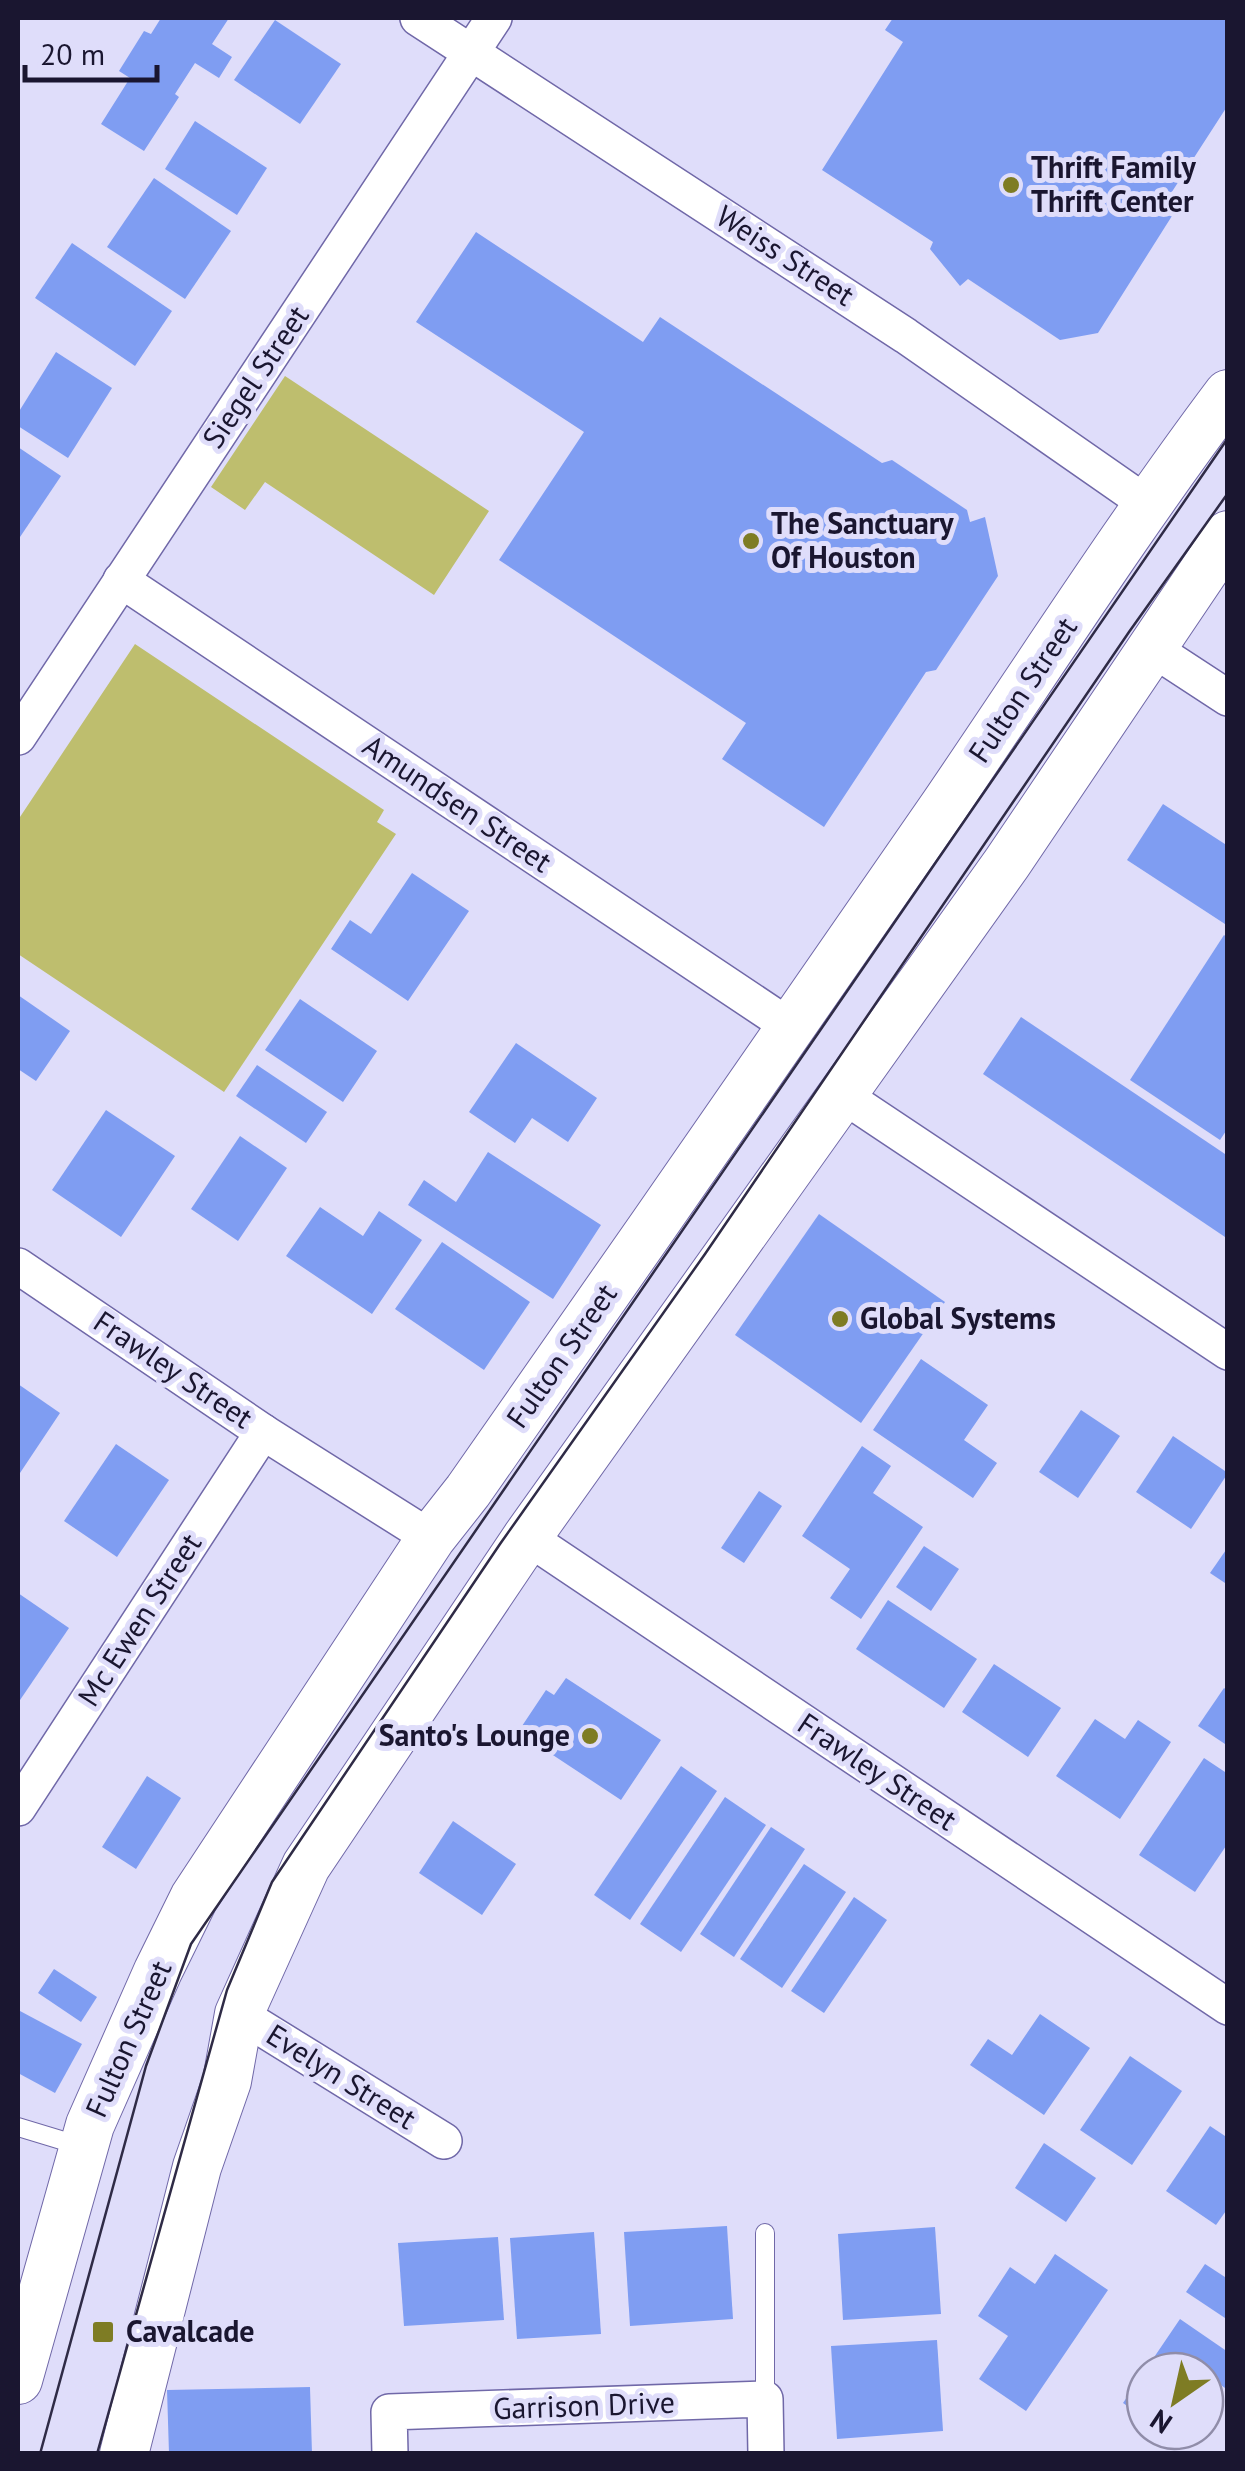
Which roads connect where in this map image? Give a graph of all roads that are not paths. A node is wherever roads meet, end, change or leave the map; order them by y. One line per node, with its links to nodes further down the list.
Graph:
1 (418, 18): 3 (street, Weiss Street)
2 (494, 18): 3 (street, Siegel Street)
3 (471, 52): 5 (street, Weiss Street); 7 (street, Siegel Street)
4 (1228, 394): 5 (main road, Fulton Street)
5 (1146, 503): 11 (main road, Fulton Street)
6 (1228, 536): 8 (main road)
7 (121, 580): 10 (street, Siegel Street); 11 (street, Amundsen Street)
8 (1153, 648): 9 (street); 12 (main road)
9 (1228, 698)
10 (18, 737)
11 (792, 1028): 17 (main road, Fulton Street)
12 (842, 1094): 14 (street); 16 (main road)
13 (18, 1266): 15 (street, Frawley Street)
14 (1228, 1352)
15 (264, 1432): 17 (street, Frawley Street); 18 (street, Mc Ewen Street)
16 (528, 1536): 19 (street, Frawley Street); 20 (main road)
17 (431, 1538): 23 (main road, Fulton Street)
18 (18, 1808)
19 (1228, 2006)
20 (239, 2014): 22 (street, Evelyn Street); 27 (main road)
21 (18, 2127): 23 (lane)
22 (444, 2141)
23 (84, 2148): 25 (main road, Fulton Street)
24 (765, 2233): 26 (lane)
25 (18, 2380)
26 (765, 2400): 28 (street, Garrison Drive); 29 (street)
27 (124, 2454)
28 (390, 2454)
29 (766, 2454)

